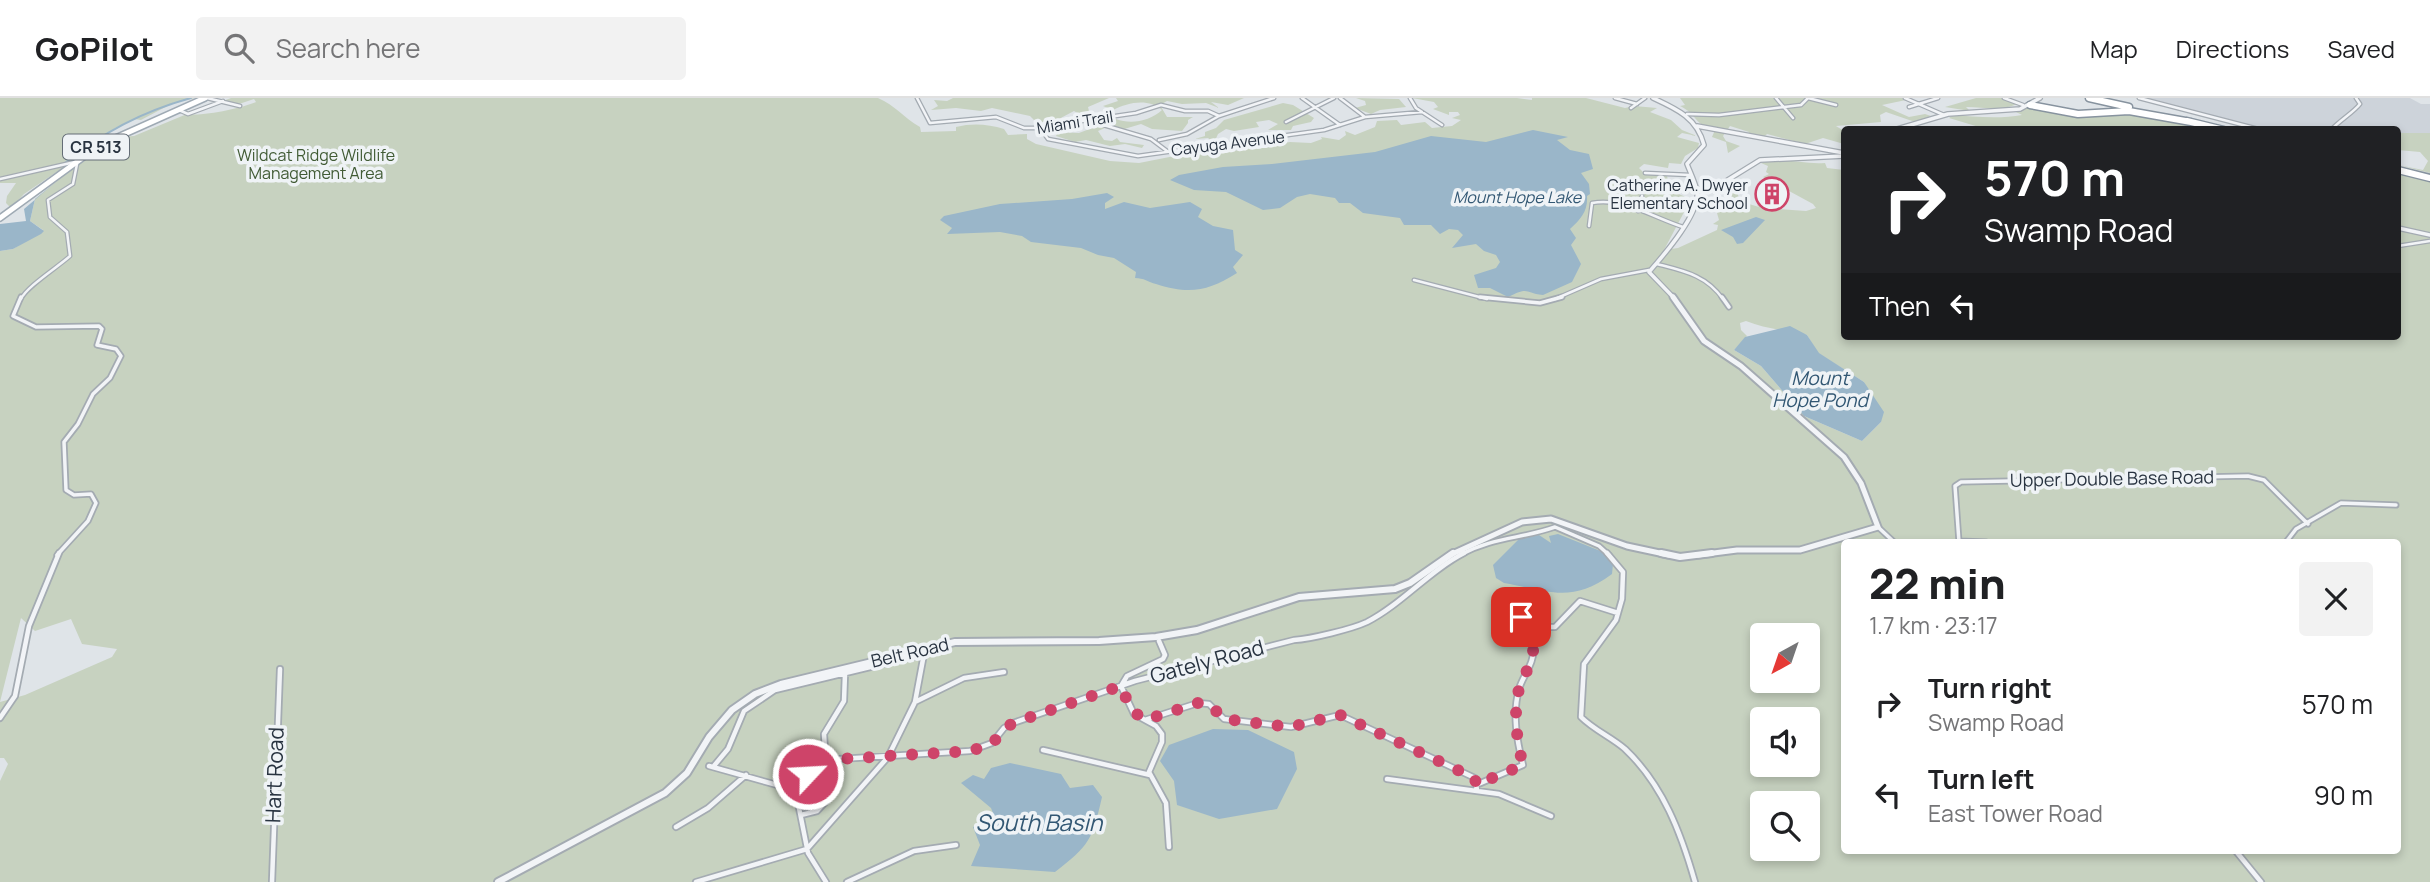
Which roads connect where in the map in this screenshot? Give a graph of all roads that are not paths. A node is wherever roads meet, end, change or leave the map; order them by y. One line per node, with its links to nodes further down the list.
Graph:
1 (206, 98): 22 (street); 33 (main road, CR 513)
2 (917, 98): 51 (street, Miami Trail)
3 (1274, 98): 37 (street)
4 (1302, 98): 31 (street)
5 (1334, 98): 31 (street)
6 (1340, 98): 38 (street)
7 (1410, 98): 34 (street)
8 (1615, 98): 24 (street)
9 (1645, 98): 24 (street)
10 (1653, 98): 36 (street)
11 (1776, 98): 28 (street)
12 (1808, 98): 26 (street); 28 (street)
13 (1906, 98): 25 (street)
14 (1938, 98): 25 (street)
15 (2004, 98): 23 (street)
16 (2080, 98): 23 (highway)
17 (2090, 98): 42 (highway)
18 (2100, 98): 29 (highway)
19 (2107, 98): 29 (highway)
20 (2139, 98): 49 (street)
21 (2356, 98): 50 (street)
22 (223, 101): 27 (street); 33 (street)
23 (2033, 101): 35 (street); 42 (highway)
24 (1637, 104): 32 (street)
25 (1919, 104): 30 (street); 35 (street); 35 (street)
26 (1836, 105)
27 (240, 106)
28 (1784, 106): 36 (street); 39 (street)
29 (2134, 106): 48 (highway)
30 (1909, 107)
31 (1315, 108): 41 (street); 44 (street)
32 (1631, 108)
33 (177, 109): 56 (main road, CR 513)
34 (1422, 112): 38 (street, Cayuga Avenue); 43 (street)
35 (1943, 113): 46 (street)
36 (1687, 114): 45 (street)
37 (1219, 116): 40 (street, Miami Trail); 52 (street)
38 (1365, 117): 44 (street, Cayuga Avenue)
39 (1793, 118)
40 (1088, 120): 51 (street, Miami Trail); 52 (street)
41 (1286, 122)
42 (2192, 122): 47 (highway)
43 (1442, 125)
44 (1340, 126): 53 (street, Cayuga Avenue)
45 (1697, 126): 54 (street); 59 (street)
46 (1906, 126)
47 (2208, 126)
48 (2217, 126)
49 (2247, 126)
50 (2335, 126)
51 (1040, 128): 53 (street, Cayuga Avenue)
52 (1158, 140): 53 (street)
53 (1167, 151)
54 (1841, 153)
55 (1841, 154): 62 (street)
56 (75, 162): 61 (street); 65 (main road, CR 513); 89 (street)
57 (2401, 169): 60 (highway)
58 (1645, 173): 59 (street)
59 (1690, 175): 62 (street)
60 (2430, 176)
61 (0, 179)
62 (1696, 190): 67 (street)
63 (1642, 196): 64 (street)
64 (1638, 211): 66 (street); 67 (street)
65 (0, 218)
66 (1589, 226)
67 (1683, 227): 72 (street)
68 (2401, 229): 69 (street)
69 (2430, 235)
70 (2430, 241): 71 (street)
71 (2401, 246)
72 (1657, 264): 73 (street); 75 (street)
73 (1649, 270): 74 (street); 78 (street)
74 (1414, 280)
75 (1729, 307)
76 (2396, 505): 77 (street)
77 (2308, 524): 80 (street, Upper Double Base Road); 81 (street)
78 (1878, 527): 79 (street); 108 (street, Belt Road)
79 (1891, 539)
80 (1959, 539)
81 (2289, 539)
82 (1618, 613): 87 (street, Gately Road); 97 (street); 113 (street)
83 (1159, 641): 87 (street)
84 (280, 669): 107 (street, Hart Road)
85 (1004, 672): 88 (street)
86 (844, 673): 88 (street); 93 (street); 94 (street)
87 (1121, 686): 90 (street); 92 (street, Gately Road)
88 (915, 702): 92 (street)
89 (0, 718)
90 (1145, 720): 95 (street); 97 (street)
91 (1043, 751): 95 (street)
92 (888, 758): 93 (street, Gately Road); 104 (street)
93 (827, 762): 98 (street); 99 (street)
94 (746, 775): 98 (street); 101 (street)
95 (1150, 775): 103 (street)
96 (1387, 779): 97 (street)
97 (1477, 788): 100 (street)
98 (789, 790): 99 (street)
99 (801, 815): 104 (street)
100 (1551, 817)
101 (676, 827)
102 (956, 845): 112 (street)
103 (1168, 846)
104 (807, 849): 106 (street); 111 (street)
105 (2238, 854): 114 (street)
106 (725, 875): 109 (street); 110 (street)
107 (272, 882)
108 (498, 882)
109 (696, 882)
110 (718, 882)
111 (826, 882)
112 (847, 882)
113 (1695, 882)
114 (2262, 882)

